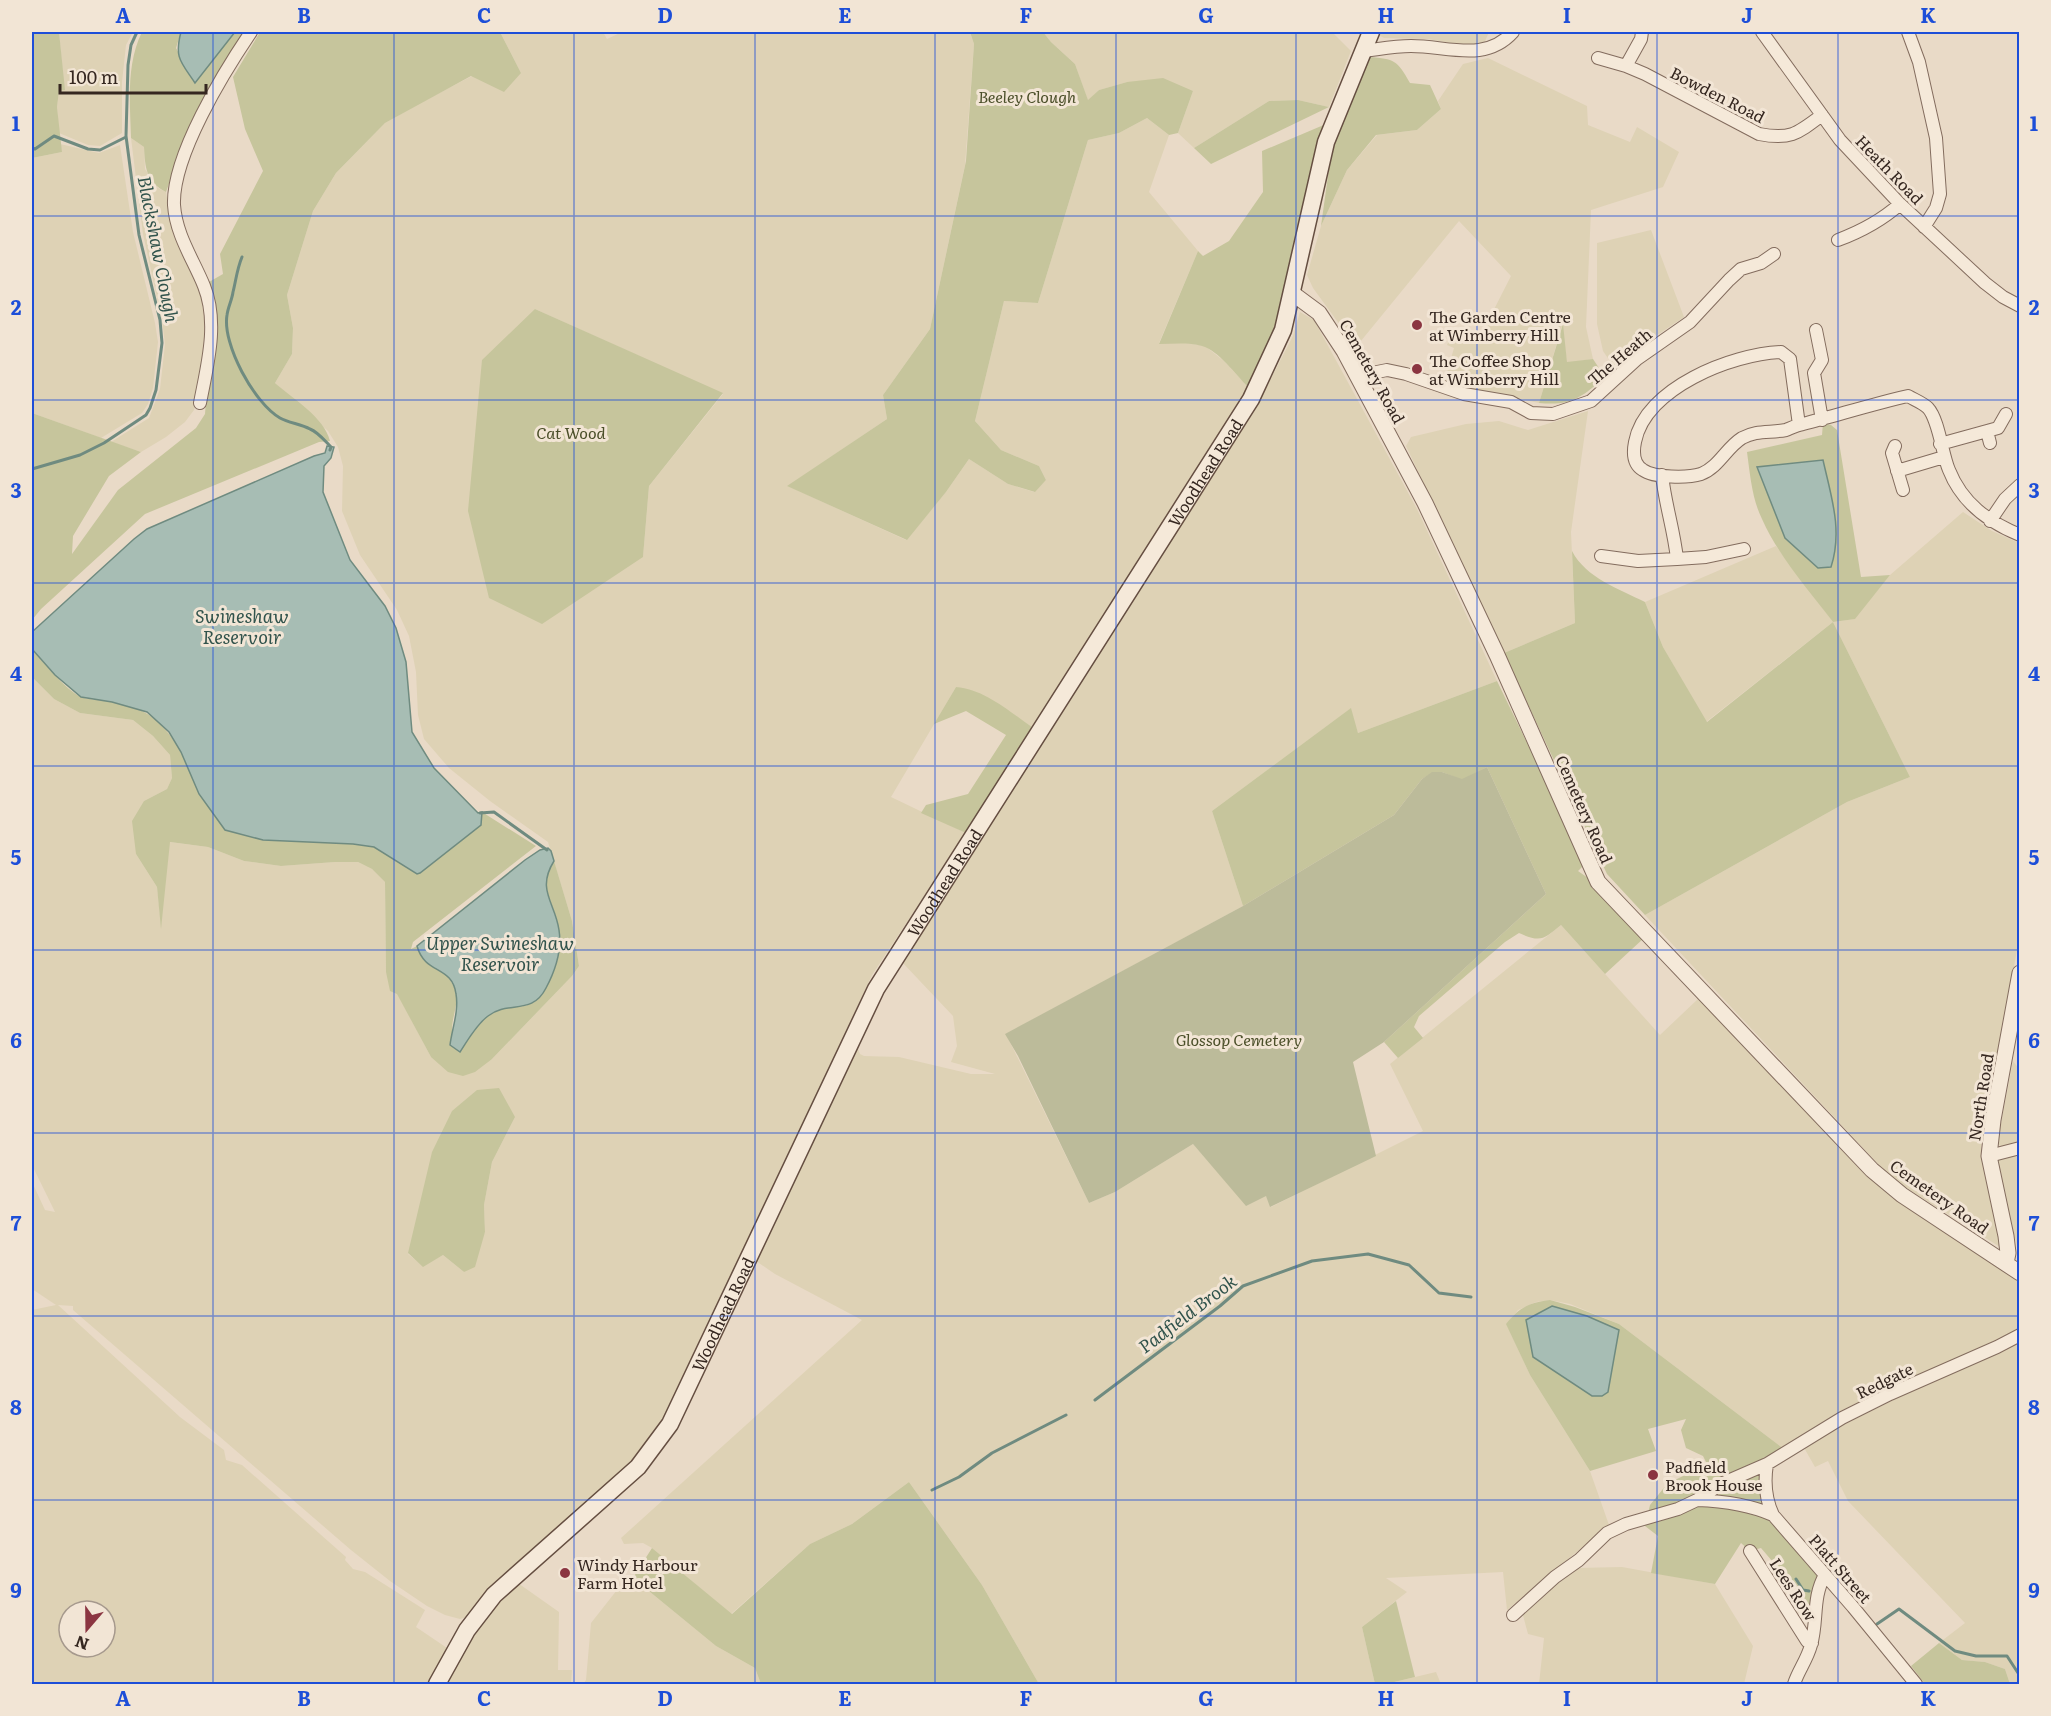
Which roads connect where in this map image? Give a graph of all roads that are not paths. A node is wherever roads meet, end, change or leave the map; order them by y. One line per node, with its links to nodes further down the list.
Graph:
1 (251, 32): 19 (street)
2 (1371, 32): 7 (main road, Woodhead Road)
3 (1513, 32): 7 (street)
4 (1642, 32): 9 (street)
5 (1762, 32): 10 (street, Heath Road)
6 (1908, 32): 12 (street)
7 (1364, 51): 15 (main road, Woodhead Road)
8 (1598, 58): 9 (street, Bowden Road)
9 (1626, 66): 10 (street, Bowden Road)
10 (1822, 115): 11 (street, Heath Road)
11 (1900, 204): 12 (street, Heath Road); 13 (street)
12 (1924, 227): 16 (street, Heath Road)
13 (1838, 240)
14 (1774, 254): 18 (street, The Heath)
15 (1292, 293): 18 (street, Cemetery Road); 48 (main road, Woodhead Road)
16 (2019, 306)
17 (1816, 330): 21 (street)
18 (1357, 376): 38 (street, Cemetery Road)
19 (200, 404)
20 (2006, 414): 23 (street)
21 (1822, 420): 22 (street); 23 (street)
22 (1799, 424): 27 (street); 27 (street)
23 (1940, 444): 25 (street)
24 (1895, 446): 26 (street)
25 (1944, 457): 26 (street); 30 (street)
26 (1897, 471): 29 (street)
27 (1662, 475): 34 (street)
28 (2019, 485): 30 (street)
29 (1903, 490)
30 (1990, 520): 31 (street)
31 (2019, 535)
32 (1744, 549): 34 (street)
33 (1600, 556): 34 (street)
34 (1677, 559)
35 (2019, 973): 37 (street, North Road)
36 (2019, 1148): 37 (street)
37 (1989, 1156): 38 (street, North Road)
38 (2006, 1263): 39 (street, Cemetery Road)
39 (2019, 1273)
40 (2019, 1335): 41 (street, Redgate)
41 (1767, 1464): 42 (street, Redgate); 43 (street, Platt Street)
42 (1697, 1500): 43 (street); 46 (street, Redgate)
43 (1773, 1515): 45 (street, Platt Street)
44 (1750, 1551): 47 (street, Lees Row)
45 (1826, 1575): 47 (street); 50 (street, Platt Street)
46 (1513, 1615)
47 (1812, 1643): 49 (street)
48 (437, 1684)
49 (1794, 1684)
50 (1916, 1684)

